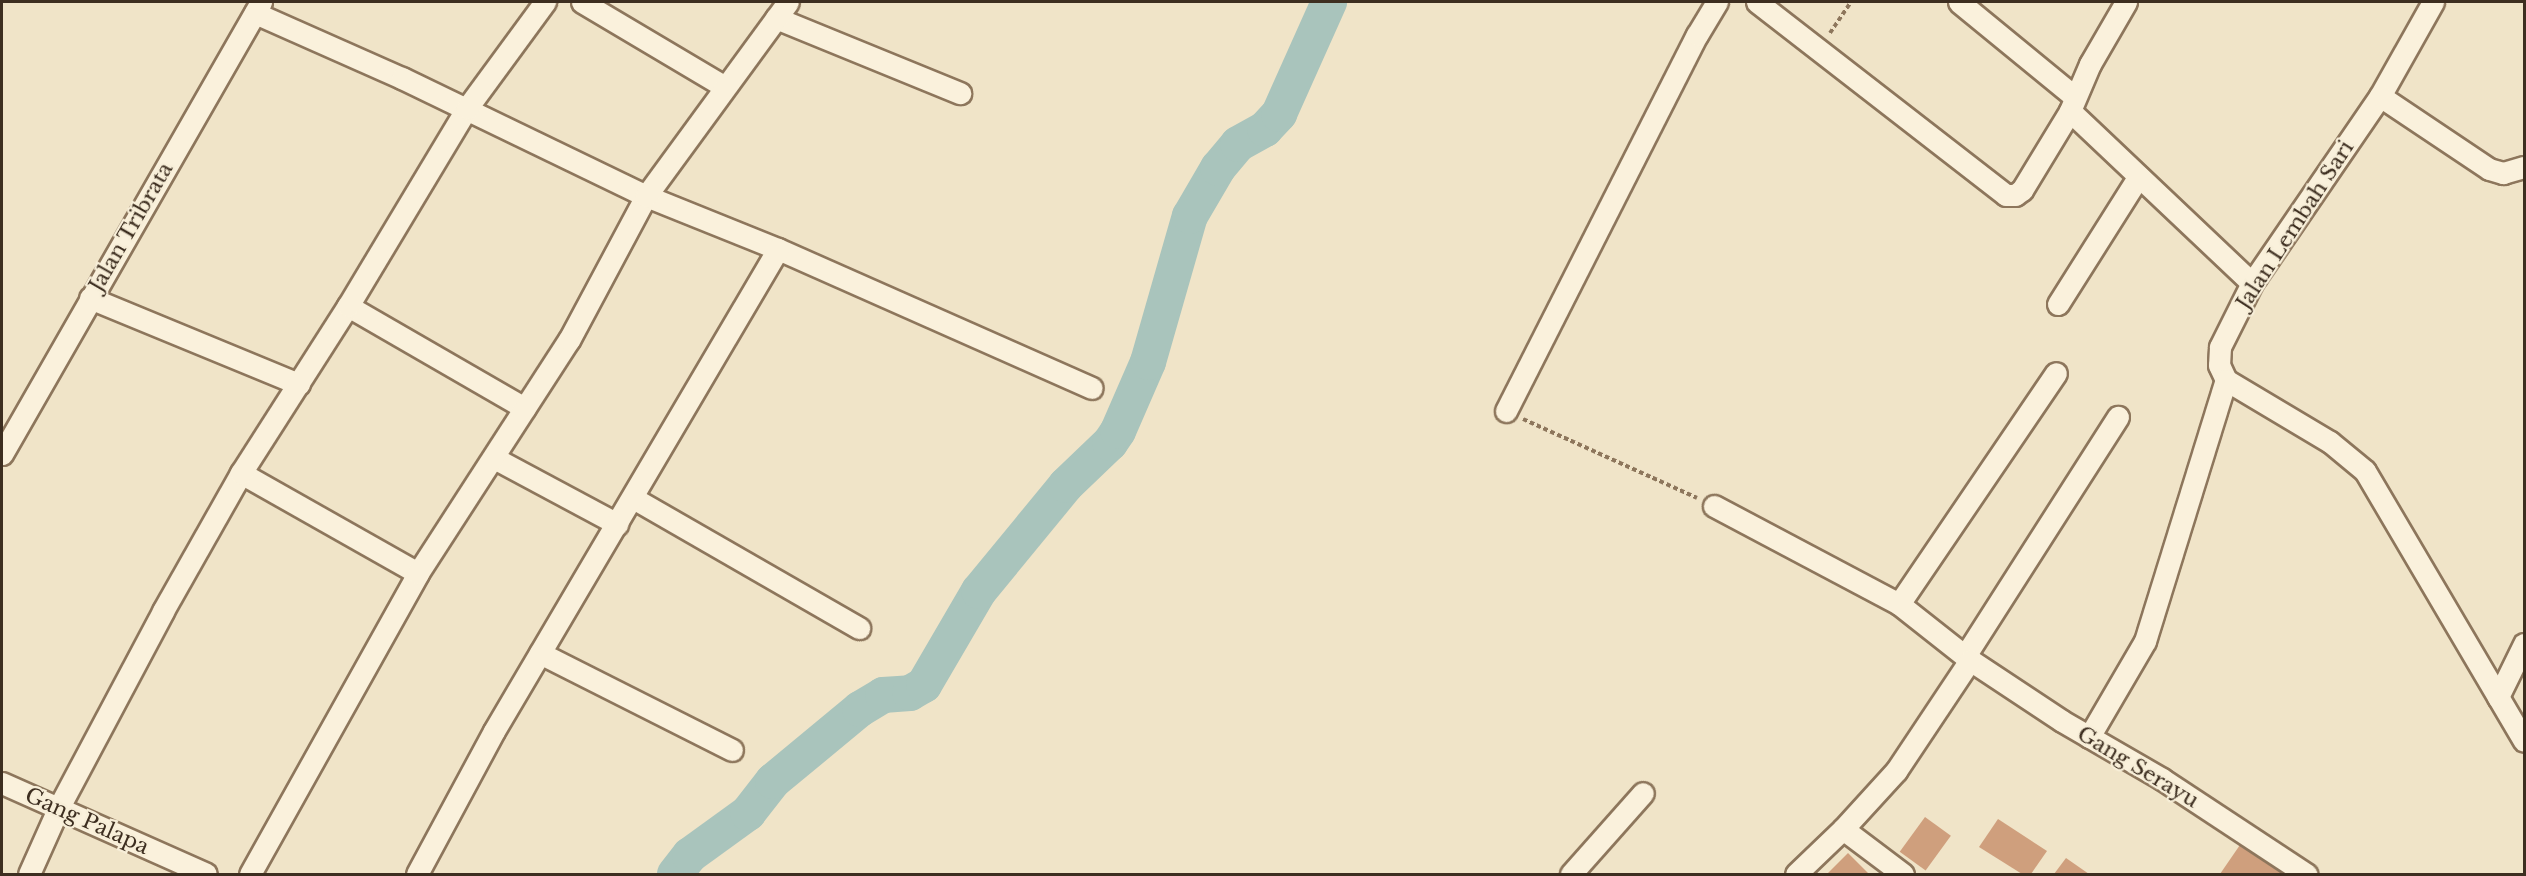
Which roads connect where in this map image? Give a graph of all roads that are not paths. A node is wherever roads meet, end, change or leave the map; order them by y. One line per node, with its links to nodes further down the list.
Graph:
1 (545, 2): 14 (street)
2 (582, 2): 10 (street)
3 (1717, 2): 28 (street)
4 (1756, 2): 13 (street)
5 (1959, 2): 13 (street)
6 (2126, 2): 13 (street)
7 (2433, 2): 12 (street, Jalan Lembah Sari)
8 (258, 7): 14 (street); 20 (street, Jalan Tribrata)
9 (782, 10): 10 (street); 11 (street)
10 (725, 87): 17 (street)
11 (960, 93)
12 (2380, 96): 15 (street); 19 (street, Jalan Lembah Sari)
13 (2073, 104): 16 (street)
14 (467, 108): 17 (street); 22 (street)
15 (2524, 167)
16 (2139, 176): 19 (street); 21 (street)
17 (646, 196): 18 (street); 27 (street)
18 (778, 249): 26 (street); 33 (street)
19 (2252, 284): 24 (street, Jalan Lembah Sari)
20 (90, 298): 25 (street); 30 (street, Jalan Tribrata)
21 (2058, 304)
22 (348, 306): 25 (street); 27 (street)
23 (2056, 373): 37 (street)
24 (2226, 380): 42 (street); 43 (street)
25 (299, 384): 32 (street)
26 (1092, 388)
27 (525, 408): 31 (street)
28 (1506, 411)
29 (2118, 417): 41 (street)
30 (2, 454)
31 (494, 458): 35 (street); 36 (street)
32 (241, 473): 36 (street); 48 (street)
33 (633, 498): 35 (street); 38 (street)
34 (1714, 506): 37 (street, Gang Serayu)
35 (617, 524): 40 (street)
36 (418, 573): 52 (street)
37 (1899, 604): 41 (street, Gang Serayu)
38 (859, 628)
39 (2524, 644): 42 (street)
40 (540, 652): 45 (street); 53 (street)
41 (1968, 658): 43 (street, Gang Serayu); 49 (street)
42 (2498, 697): 44 (street)
43 (2089, 737): 57 (street, Gang Serayu)
44 (2524, 741)
45 (732, 750)
46 (2, 783): 48 (street, Gang Palapa)
47 (1643, 793): 54 (street)
48 (59, 807): 50 (street); 51 (street, Gang Palapa)
49 (1842, 829): 55 (street); 56 (street)
50 (29, 874)
51 (206, 874)
52 (250, 874)
53 (417, 874)
54 (1571, 874)
55 (1796, 874)
56 (1903, 874)
57 (2306, 874)

